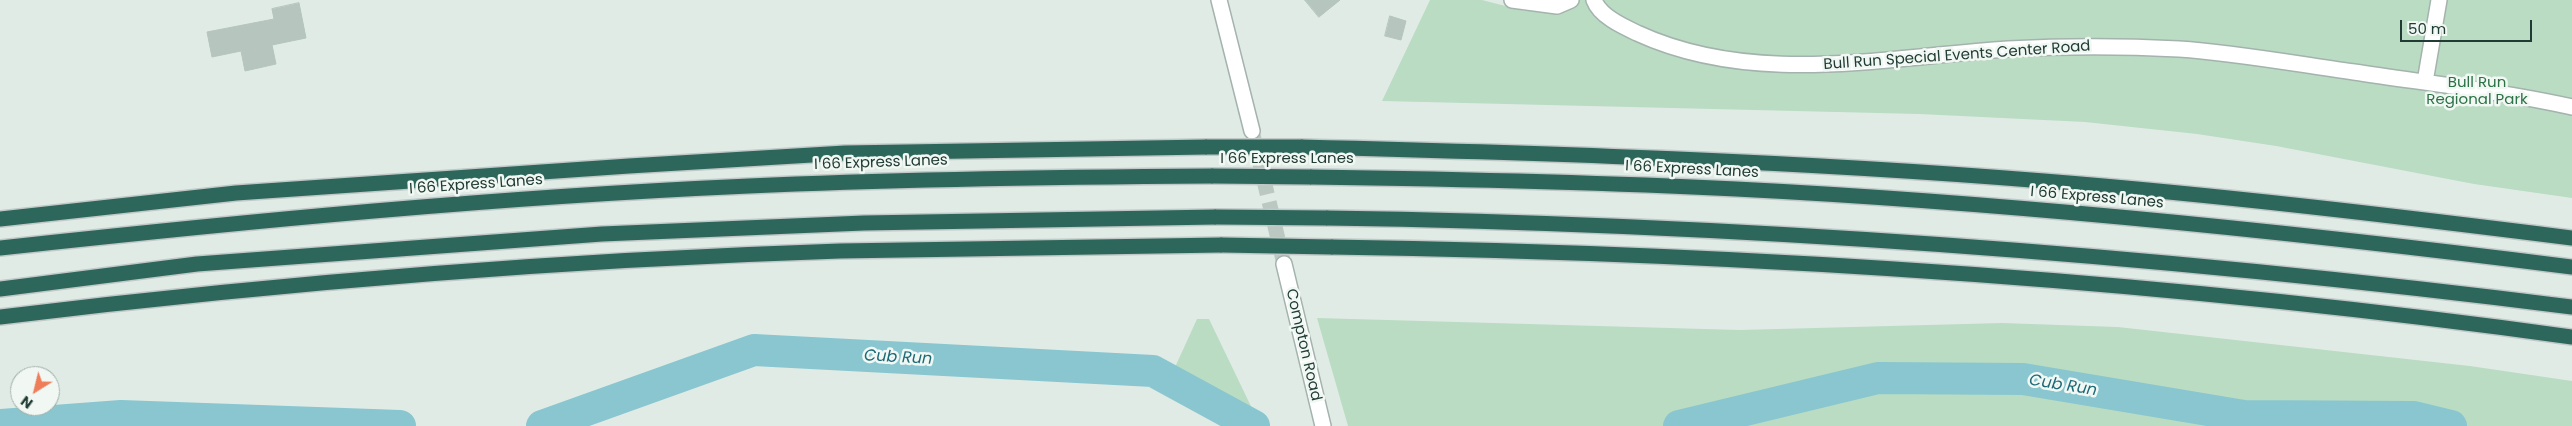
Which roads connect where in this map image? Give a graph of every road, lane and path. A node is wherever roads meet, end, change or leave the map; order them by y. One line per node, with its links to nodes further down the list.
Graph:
1 (1219, 0): 8 (street)
2 (1512, 0): 3 (street)
3 (1571, 0)
4 (1594, 0): 6 (street, Bull Run Special Events Center Road)
5 (2439, 0): 6 (street)
6 (2425, 82): 7 (street, Bull Run Special Events Center Road)
7 (2572, 107)
8 (1252, 131)
9 (0, 219): 10 (highway, bridge)
10 (2572, 238)
11 (0, 248): 13 (highway, I 66 Express Lanes, bridge)
12 (1284, 264): 18 (street, Compton Road)
13 (2572, 267)
14 (0, 289): 15 (highway, bridge)
15 (2572, 307)
16 (0, 317): 17 (highway, bridge)
17 (2572, 337)
18 (1321, 419)

